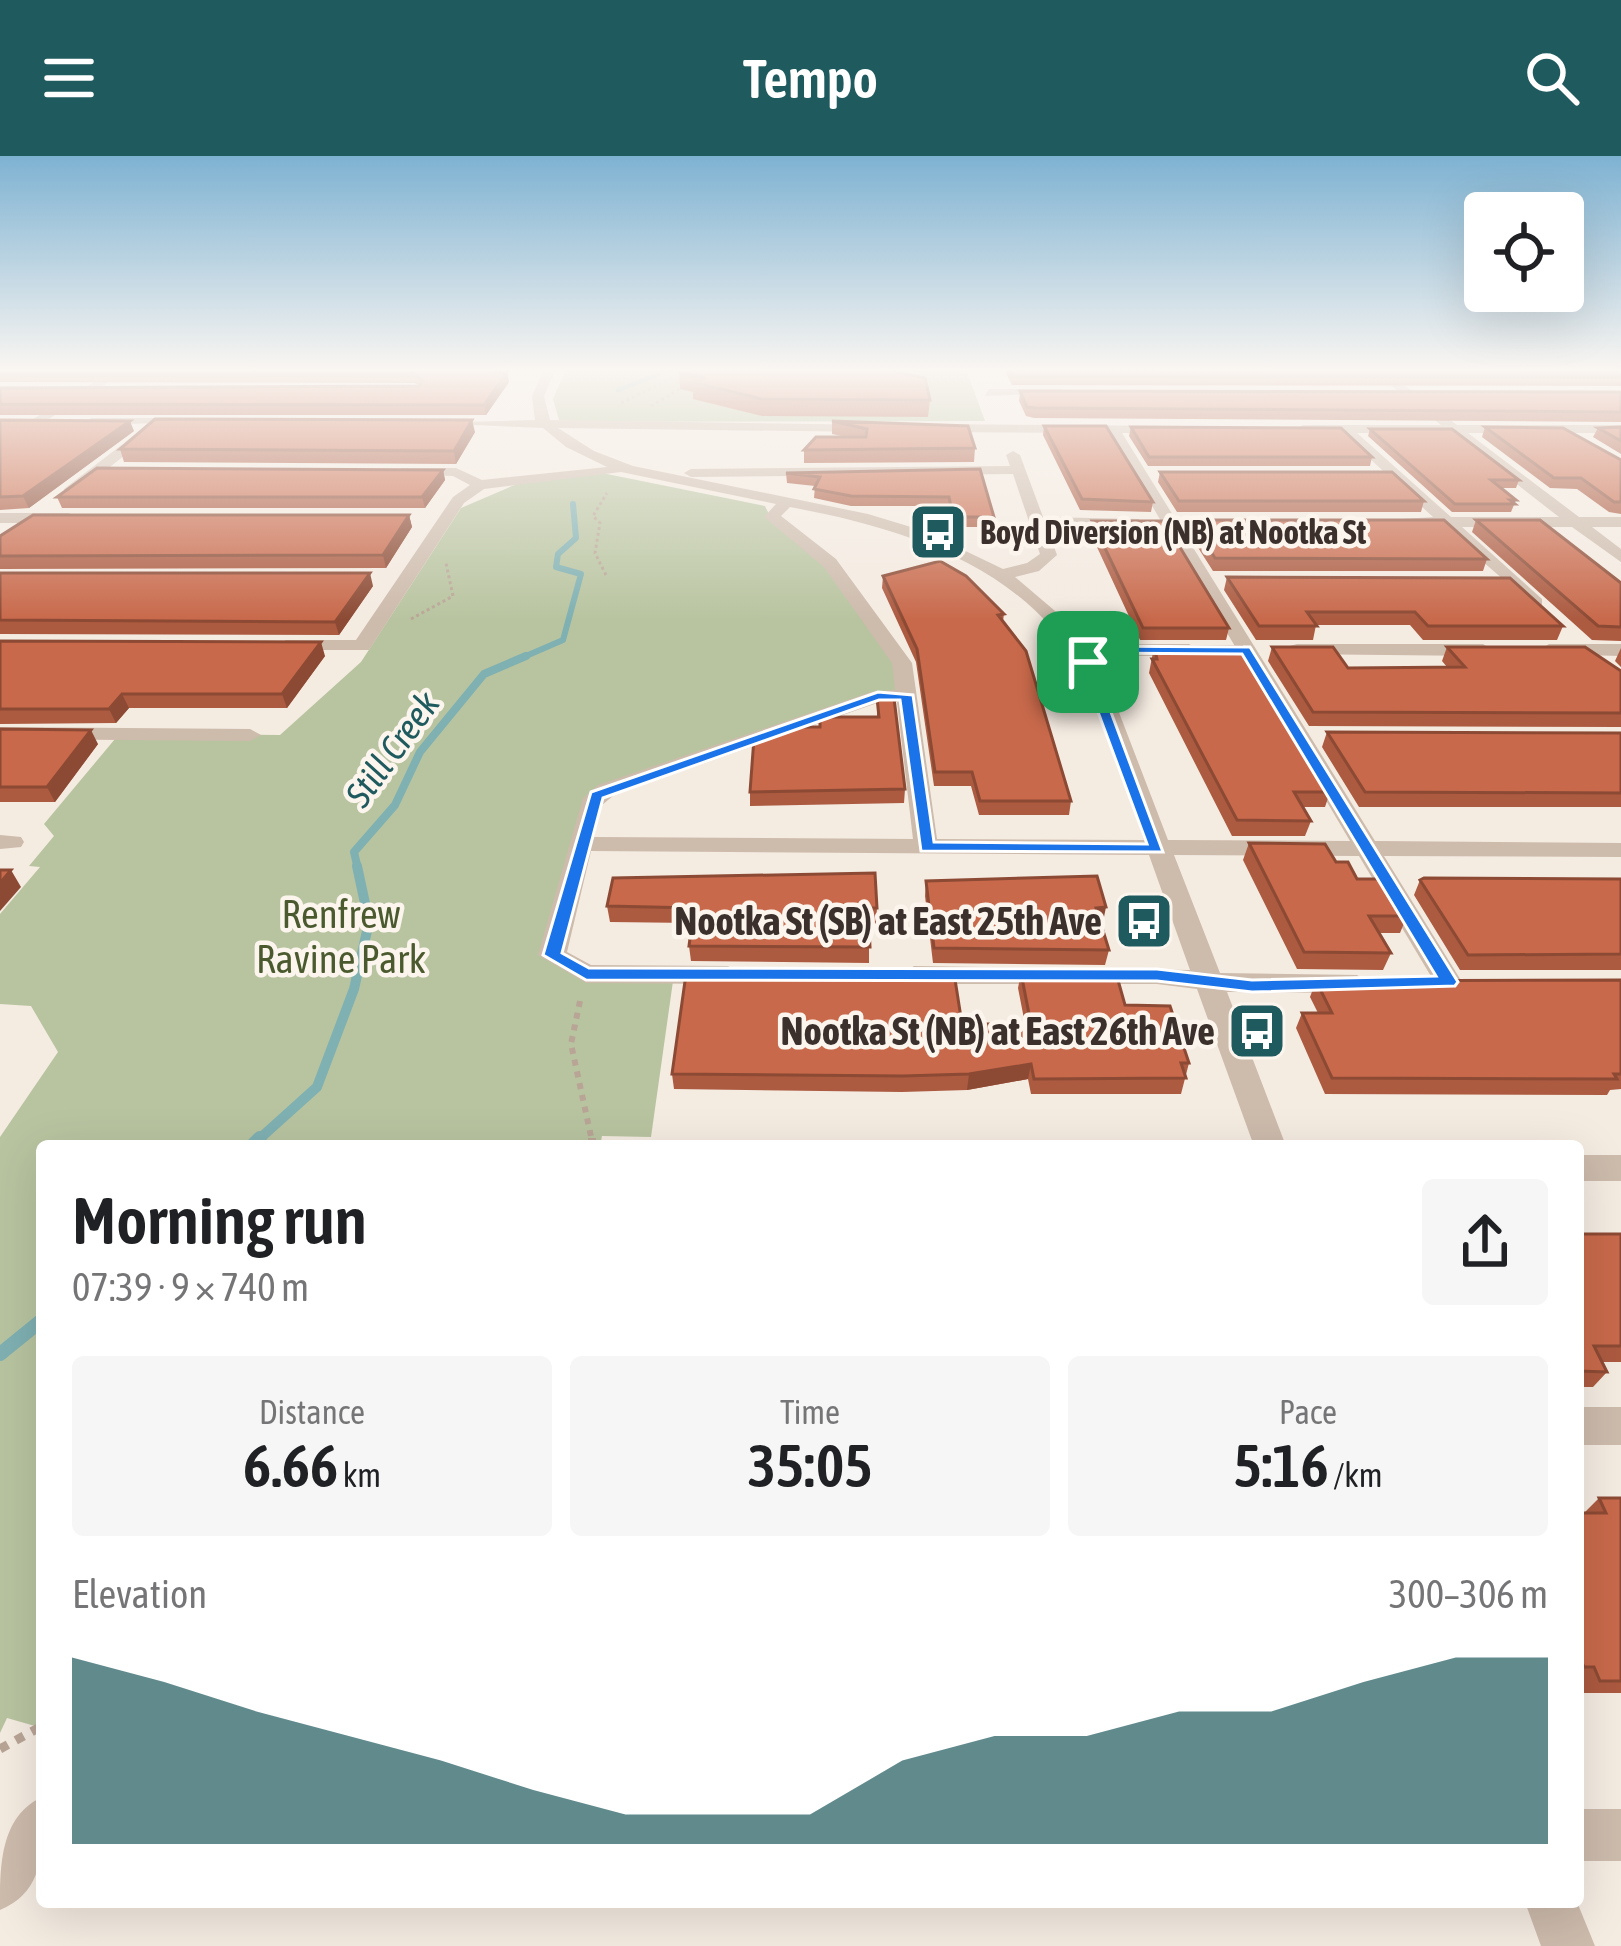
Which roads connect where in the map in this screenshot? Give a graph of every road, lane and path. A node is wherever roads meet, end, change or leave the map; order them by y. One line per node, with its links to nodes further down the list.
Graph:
1 (120, 453): 8 (street)
2 (589, 453): 7 (street)
3 (1012, 453): 12 (street)
4 (1126, 453): 14 (street)
5 (1370, 453): 17 (street)
6 (1486, 453): 34 (street)
7 (596, 457): 10 (street); 18 (street)
8 (97, 470): 9 (street); 24 (street)
9 (121, 470)
10 (633, 470): 18 (street); 19 (street)
11 (892, 470): 12 (street); 19 (street); 28 (street)
12 (1018, 470): 29 (street)
13 (384, 471): 20 (street)
14 (1138, 474): 15 (street); 30 (street)
15 (1162, 474)
16 (1369, 474): 17 (street)
17 (1392, 474): 33 (street)
18 (536, 475): 20 (street)
19 (675, 480): 22 (street)
20 (480, 485): 27 (street)
21 (602, 488): 40 (path)
22 (786, 502): 28 (street); 56 (street)
23 (0, 518): 24 (street)
24 (34, 518): 25 (street); 36 (street)
25 (82, 518)
26 (415, 518): 27 (street)
27 (447, 518): 42 (street)
28 (873, 520): 39 (street)
29 (1037, 522): 30 (street); 39 (street)
30 (1168, 522): 31 (street); 43 (street)
31 (1192, 522)
32 (1378, 522): 33 (street)
33 (1448, 522): 34 (street); 46 (street)
34 (1576, 522): 35 (street); 38 (street)
35 (1621, 522)
36 (0, 543)
37 (442, 552): 47 (path)
38 (1621, 557)
39 (1005, 574): 49 (street)
40 (606, 575)
41 (384, 577): 42 (street)
42 (408, 577): 47 (street)
43 (1204, 580): 44 (street); 50 (street)
44 (1228, 580)
45 (1488, 580): 46 (street)
46 (1512, 580): 53 (street)
47 (368, 639): 48 (street)
48 (255, 646)
49 (1081, 650): 50 (street); 61 (street)
50 (1226, 650): 51 (street); 62 (street)
51 (1496, 650)
52 (1518, 650): 53 (street)
53 (1586, 650): 54 (street); 55 (street)
54 (1621, 650)
55 (1610, 673)
56 (906, 695): 59 (street); 60 (street)
57 (0, 733): 58 (street)
58 (250, 735)
59 (581, 844): 60 (street); 64 (street)
60 (926, 847): 61 (street)
61 (1157, 849): 62 (street); 67 (street)
62 (1368, 850): 63 (street); 67 (street)
63 (1621, 850)
64 (586, 974): 65 (street); 68 (path)
65 (767, 975)
66 (884, 975): 67 (street)
67 (1208, 981): 69 (street)
68 (593, 1140)
69 (1268, 1140)
70 (1584, 1168): 71 (street)
71 (1621, 1168)
72 (1584, 1426): 73 (street)
73 (1621, 1426)
74 (36, 1729): 75 (path)
75 (0, 1749)
76 (36, 1831): 79 (street)
77 (1584, 1834): 78 (street)
78 (1621, 1835)
79 (0, 1884)
80 (1553, 1908): 81 (street)
81 (1568, 1946)

